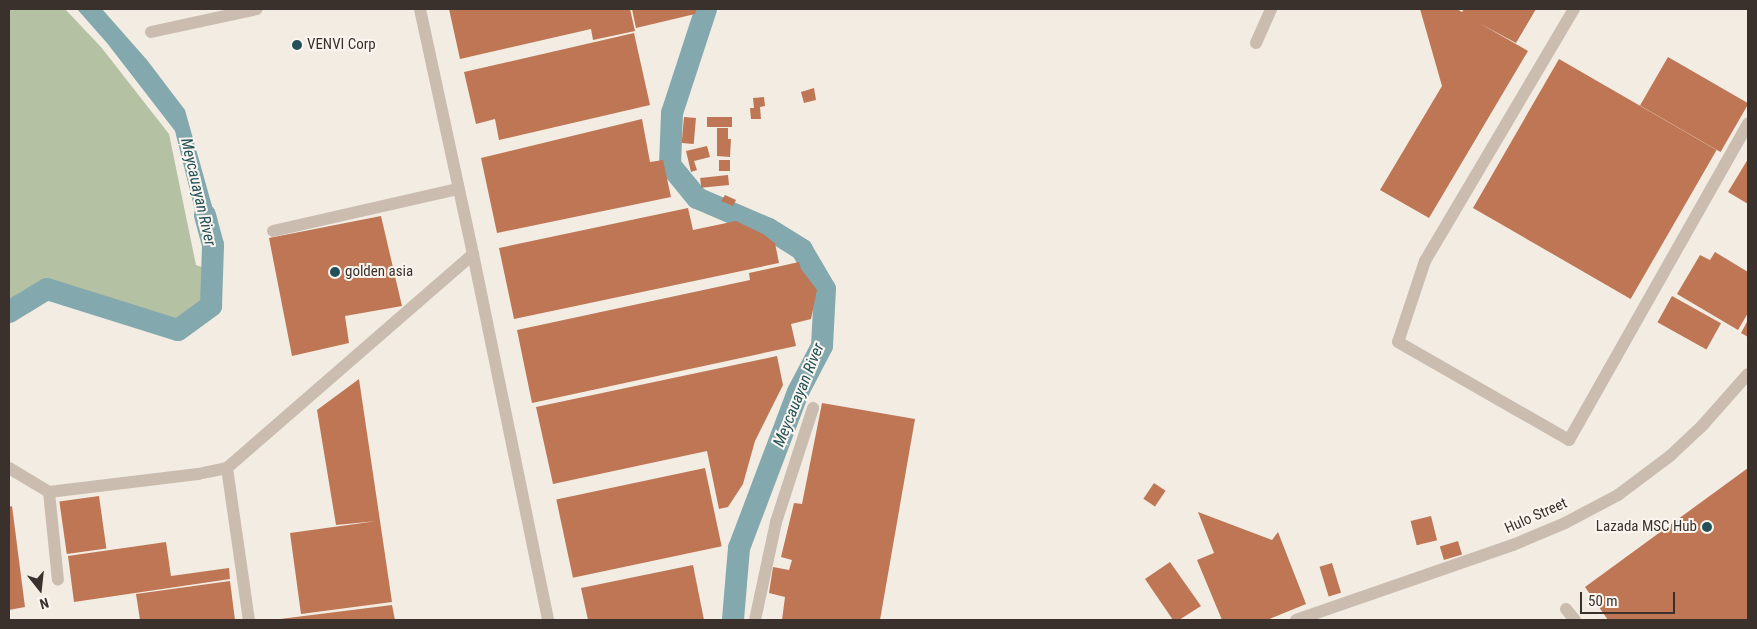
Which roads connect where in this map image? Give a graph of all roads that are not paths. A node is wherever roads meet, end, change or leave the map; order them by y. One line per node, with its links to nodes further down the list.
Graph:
1 (257, 9): 5 (street)
2 (420, 9): 8 (street)
3 (1271, 9): 6 (street)
4 (1574, 9): 7 (street)
5 (151, 32)
6 (1256, 43)
7 (1748, 123)
8 (458, 189): 9 (street); 10 (street)
9 (273, 231)
10 (473, 254): 14 (street); 19 (street)
11 (1748, 374): 21 (street, Hulo Street)
12 (813, 408): 20 (street)
13 (9, 468): 15 (street)
14 (228, 468): 15 (street); 18 (street)
15 (49, 492): 16 (street)
16 (58, 580)
17 (1566, 608): 22 (street)
18 (249, 620)
19 (548, 620)
20 (755, 620)
21 (1296, 620)
22 (1575, 620)

